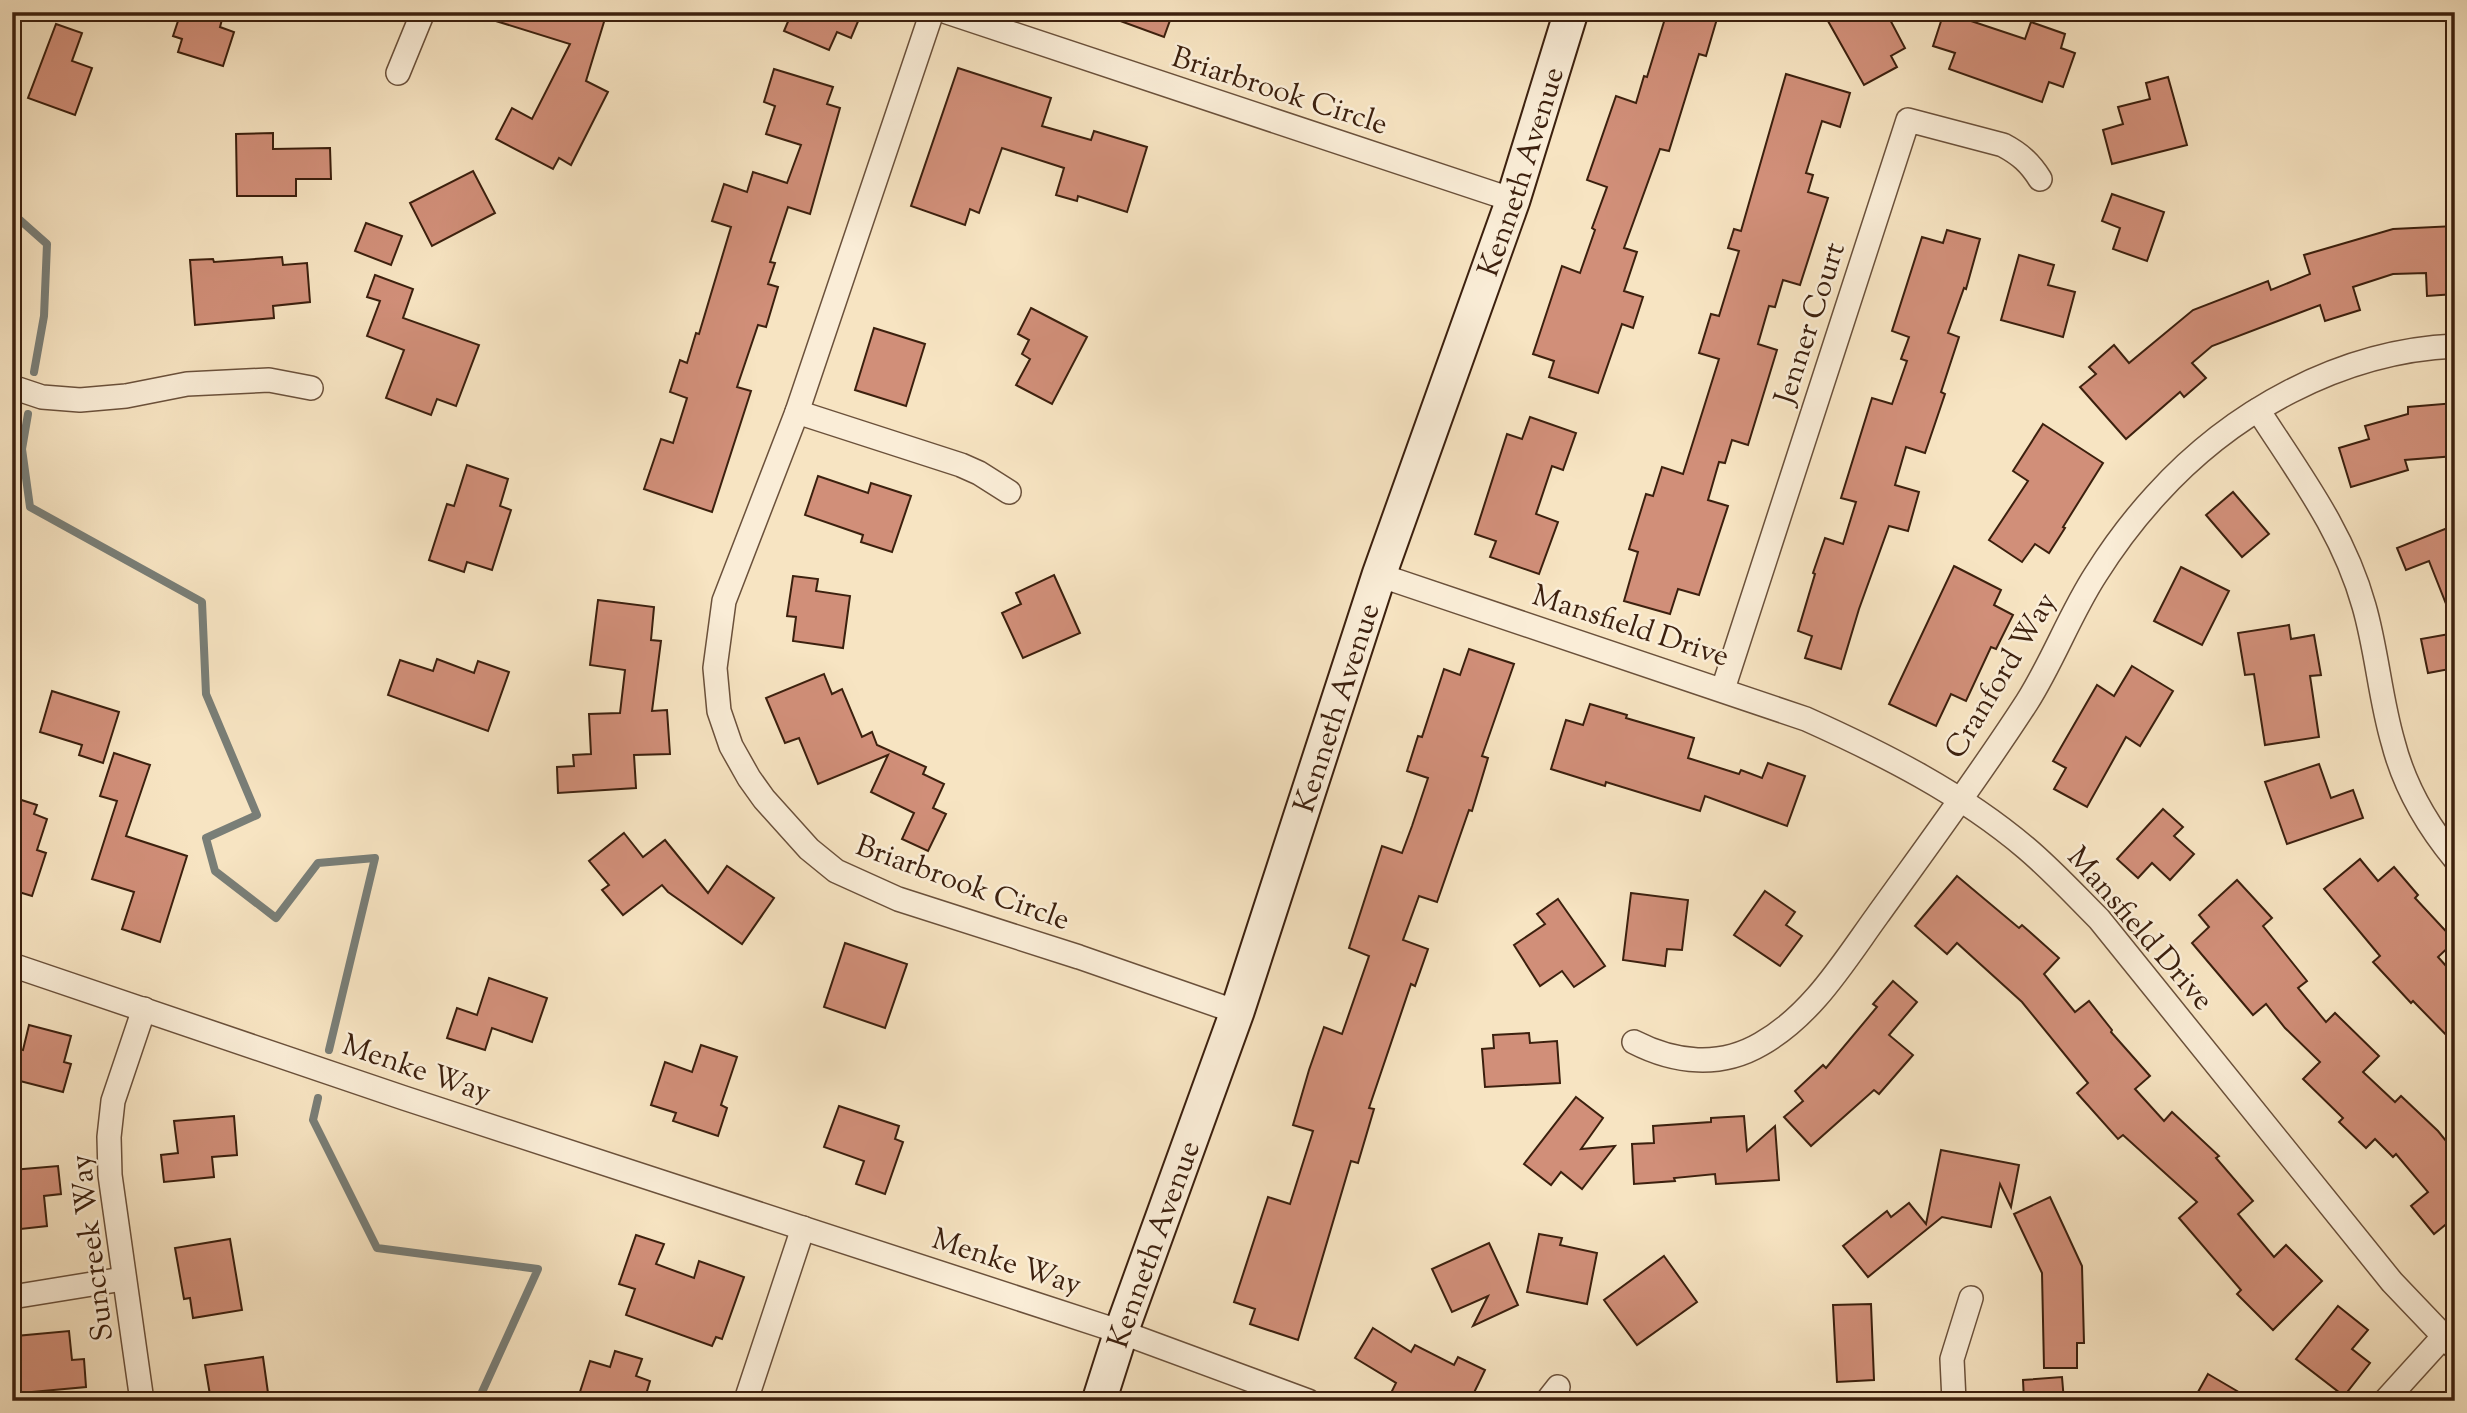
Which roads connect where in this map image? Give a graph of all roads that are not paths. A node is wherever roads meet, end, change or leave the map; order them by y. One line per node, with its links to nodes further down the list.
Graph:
1 (423, 12): 5 (street)
2 (932, 12): 12 (street, Briarbrook Circle)
3 (947, 12): 7 (street, Briarbrook Circle)
4 (1571, 12): 7 (main road, Kenneth Avenue)
5 (398, 73)
6 (2040, 179): 15 (street, Jenner Court)
7 (1513, 200): 14 (main road, Kenneth Avenue)
8 (2455, 346): 11 (street, Cranford Way)
9 (12, 387): 10 (street)
10 (311, 388)
11 (2258, 410): 16 (street, Cranford Way); 17 (street)
12 (797, 412): 13 (street); 20 (street, Briarbrook Circle)
13 (1009, 492)
14 (1379, 575): 15 (street, Mansfield Drive); 20 (main road, Kenneth Avenue)
15 (1723, 689): 16 (street, Mansfield Drive)
16 (1961, 800): 21 (street, Cranford Way); 27 (street, Mansfield Drive)
17 (2455, 859)
18 (12, 965): 19 (street, Menke Way)
19 (144, 1009): 22 (street, Menke Way); 23 (street, Suncreek Way)
20 (1237, 1012): 26 (main road, Kenneth Avenue)
21 (1634, 1042)
22 (803, 1228): 26 (street, Menke Way); 28 (street)
23 (123, 1279): 24 (street); 29 (street, Suncreek Way)
24 (12, 1297)
25 (1971, 1298): 32 (street)
26 (1121, 1332): 30 (main road, Kenneth Avenue); 31 (street, Menke Way)
27 (2449, 1343): 33 (street, Mansfield Drive)
28 (748, 1394)
29 (142, 1401)
30 (1099, 1401)
31 (1308, 1401)
32 (1954, 1401)
33 (2385, 1401)

